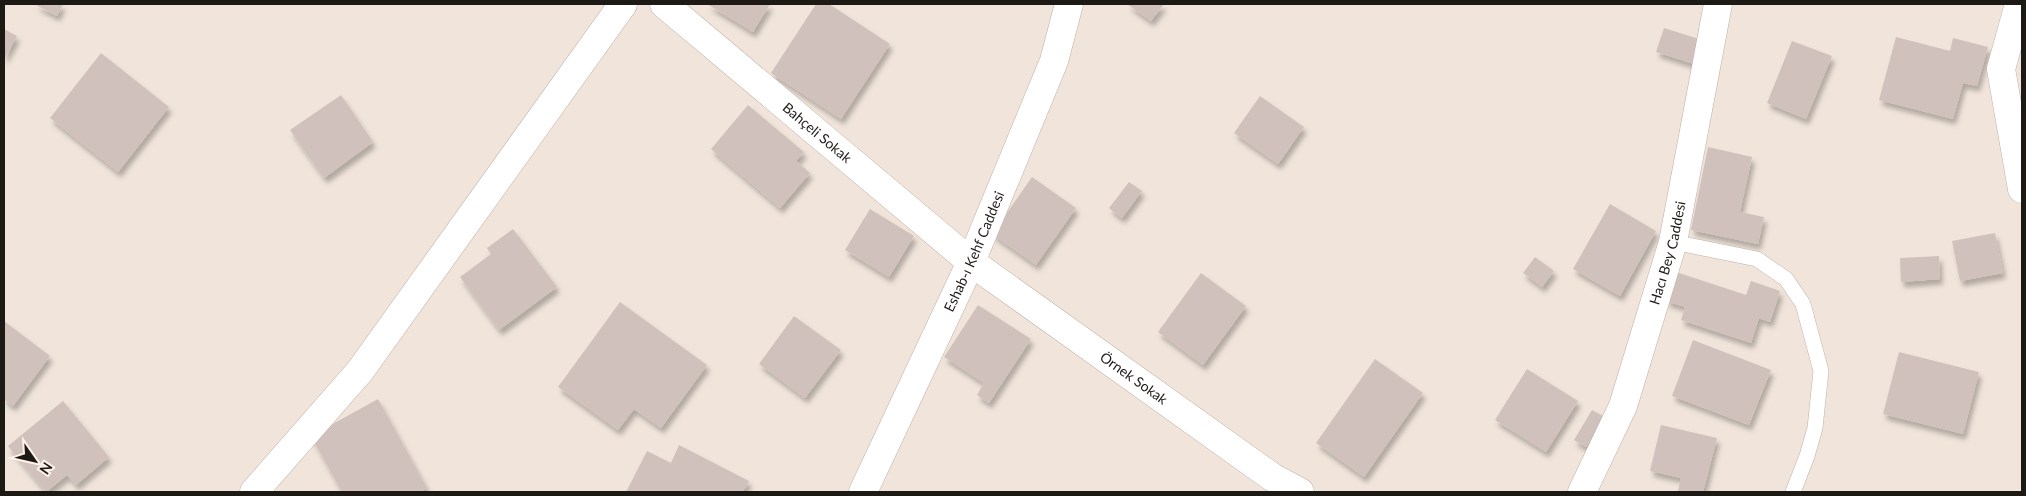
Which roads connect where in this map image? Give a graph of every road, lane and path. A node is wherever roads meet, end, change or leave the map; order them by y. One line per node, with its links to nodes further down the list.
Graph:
1 (624, 4): 10 (street)
2 (1069, 4): 8 (street, Eshab-ı Kehf Caddesi)
3 (1718, 4): 7 (street, Hacı Bey Caddesi)
4 (2019, 4): 6 (street)
5 (672, 6): 8 (street, Bahçeli Sokak)
6 (2022, 189)
7 (1673, 242): 13 (street, Hacı Bey Caddesi); 14 (lane)
8 (971, 262): 9 (street, Örnek Sokak); 11 (street, Eshab-ı Kehf Caddesi)
9 (1268, 485): 12 (street, Örnek Sokak)
10 (254, 492)
11 (863, 492)
12 (1300, 492)
13 (1582, 492)
14 (1793, 492)

